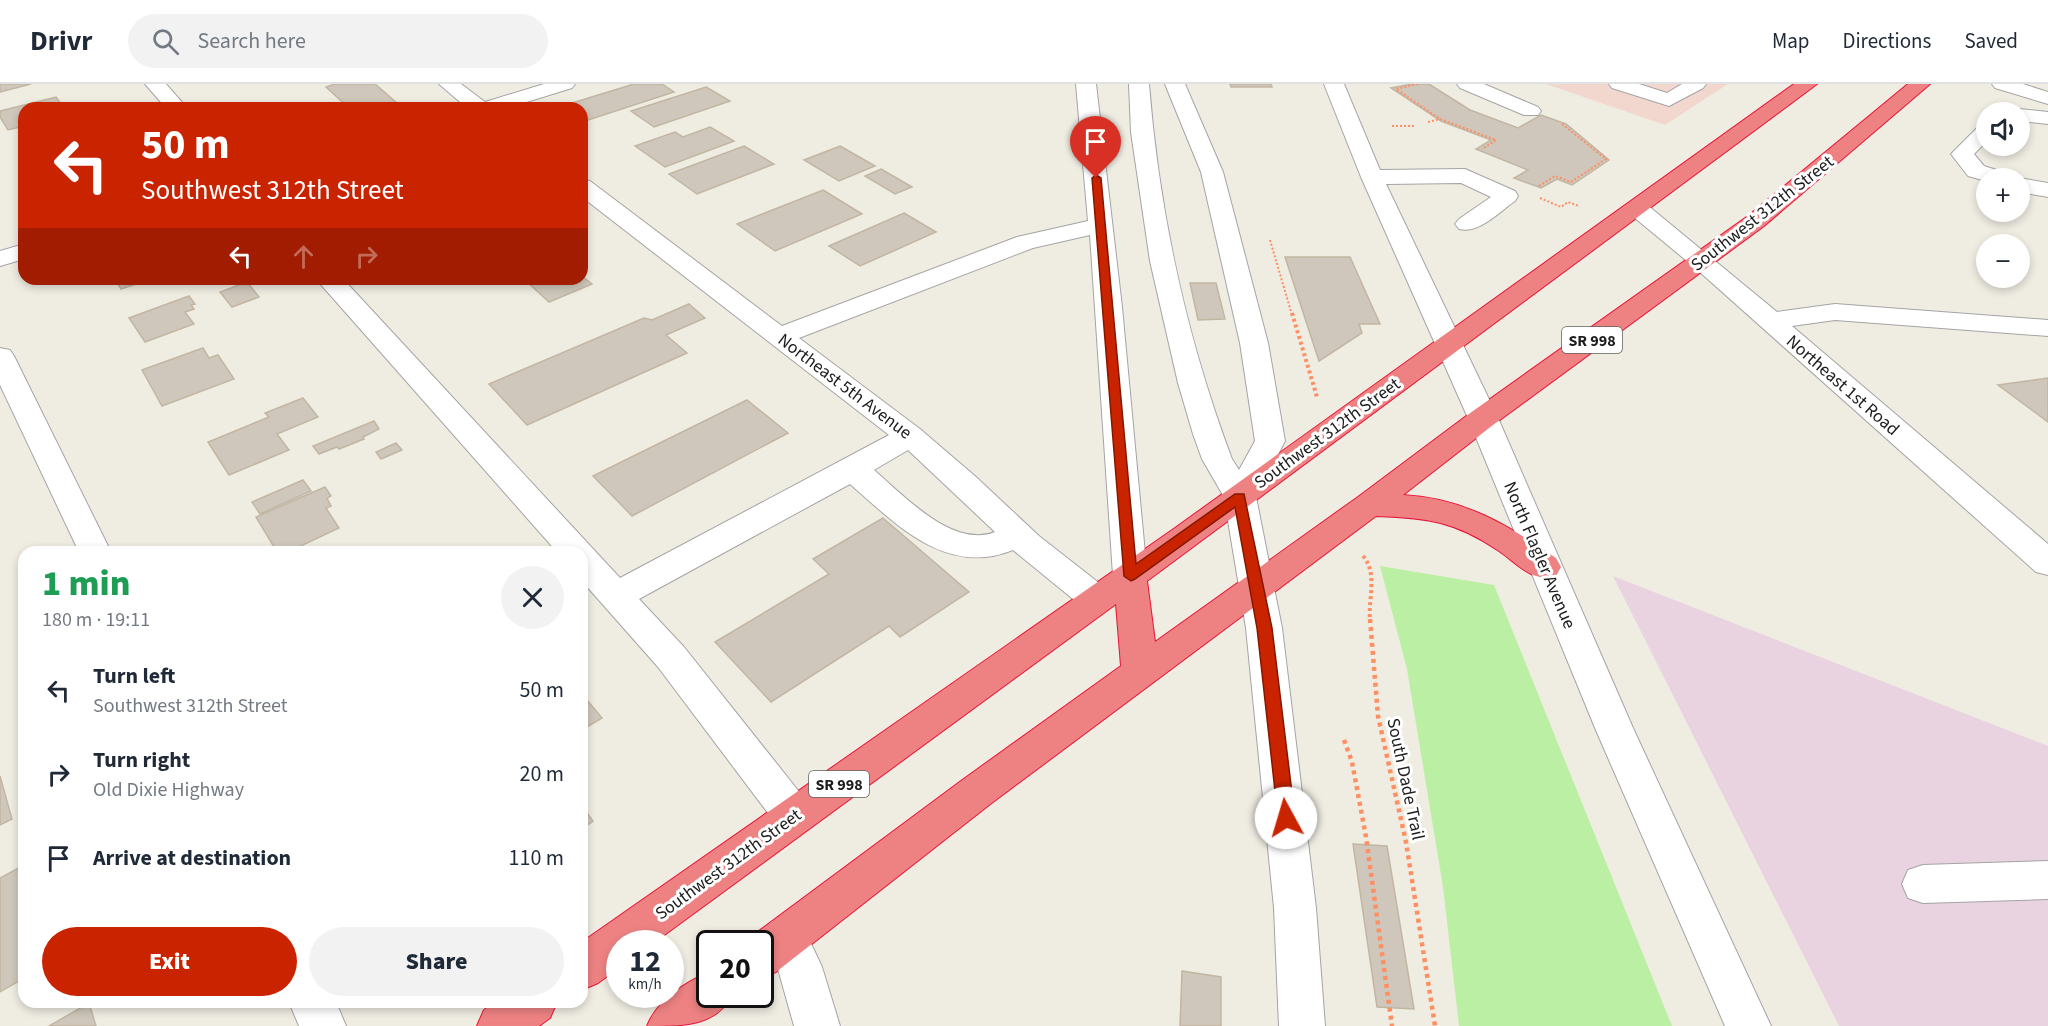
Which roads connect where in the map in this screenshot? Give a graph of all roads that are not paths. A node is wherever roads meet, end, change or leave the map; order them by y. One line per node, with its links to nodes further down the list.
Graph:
1 (155, 84): 15 (street)
2 (449, 84): 16 (street)
3 (565, 84): 17 (street)
4 (1086, 84): 29 (street)
5 (1139, 84): 42 (street)
6 (1175, 84): 42 (street)
7 (1334, 84): 23 (street, North Flagler Avenue)
8 (1619, 84): 9 (street)
9 (1696, 84)
10 (1807, 84): 27 (highway, Southwest 312th Street / SR 998)
11 (2002, 84): 14 (street)
12 (1475, 85): 18 (street)
13 (1911, 86): 32 (highway, Southwest 312th Street / SR 998)
14 (2048, 98)
15 (172, 102)
16 (472, 102)
17 (506, 102)
18 (1530, 111)
19 (2030, 116): 20 (street)
20 (2048, 118)
21 (1976, 140): 22 (street)
22 (1976, 171)
23 (1372, 177): 28 (street); 37 (street, North Flagler Avenue)
24 (2030, 187): 25 (street)
25 (2048, 190)
26 (588, 191): 36 (street, Northeast 5th Avenue)
27 (1638, 209): 32 (street, Northeast 1st Road); 37 (highway, Southwest 312th Street / SR 998)
28 (1467, 224)
29 (1101, 225): 36 (street); 50 (street)
30 (18, 253): 31 (street)
31 (0, 259)
32 (1702, 261): 34 (street, Northeast 1st Road); 39 (highway, Southwest 312th Street / SR 998)
33 (334, 285): 46 (street)
34 (1769, 321): 35 (street); 47 (street, Northeast 1st Road)
35 (2048, 328)
36 (778, 336): 40 (street, Northeast 5th Avenue)
37 (1450, 343): 39 (street, North Flagler Avenue); 42 (highway, Southwest 312th Street / SR 998)
38 (0, 356): 45 (street)
39 (1483, 418): 43 (highway, Southwest 312th Street / SR 998); 48 (street, North Flagler Avenue)
40 (910, 436): 41 (street); 44 (street, Northeast 5th Avenue)
41 (853, 469): 44 (street); 52 (street)
42 (1240, 497): 50 (highway, Southwest 312th Street / SR 998); 51 (street)
43 (1370, 505): 48 (highway); 51 (highway, Southwest 312th Street / SR 998)
44 (1018, 535): 53 (street, Northeast 5th Avenue)
45 (92, 546)
46 (567, 546)
47 (2048, 563)
48 (1544, 567): 69 (street, North Flagler Avenue)
49 (588, 569): 52 (street)
50 (1131, 576): 53 (highway, Southwest 312th Street / SR 998); 54 (highway)
51 (1256, 587): 54 (highway, Southwest 312th Street / SR 998); 68 (street)
52 (615, 596): 55 (street)
53 (1096, 600): 55 (highway, Southwest 312th Street / SR 998)
54 (1140, 671): 58 (highway, Southwest 312th Street / SR 998)
55 (794, 816): 60 (highway, Southwest 312th Street / SR 998)
56 (2048, 880): 57 (street)
57 (1923, 884)
58 (774, 946)
59 (774, 948): 67 (street)
60 (588, 964)
61 (696, 1006): 66 (highway)
62 (315, 1008): 64 (street)
63 (526, 1008): 65 (highway)
64 (323, 1026)
65 (500, 1026)
66 (670, 1026)
67 (817, 1026)
68 (1302, 1026)
69 (1748, 1026)

